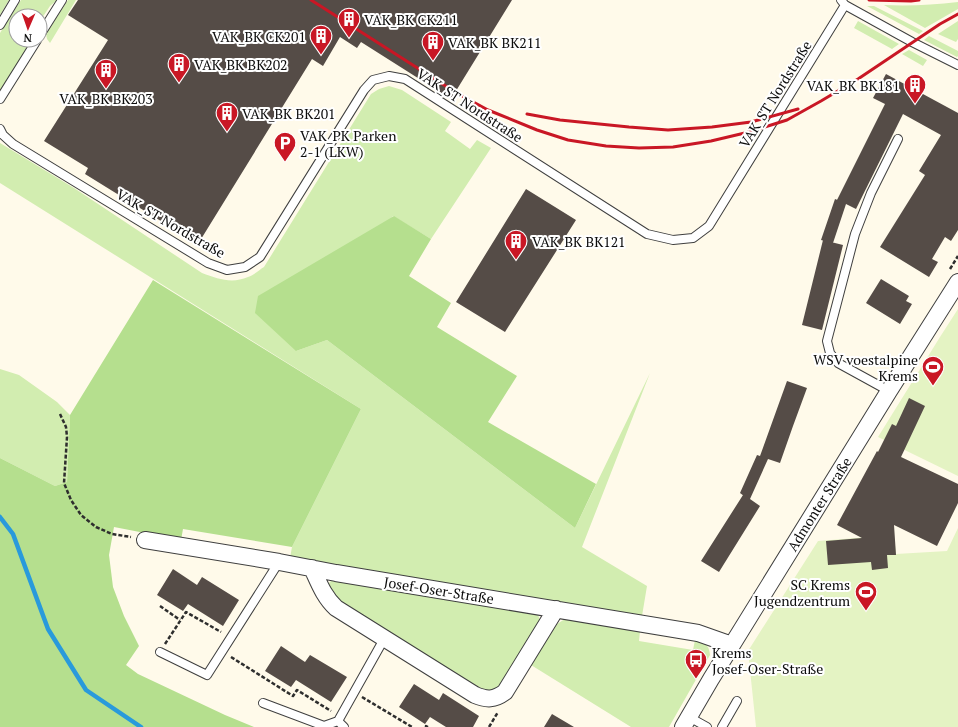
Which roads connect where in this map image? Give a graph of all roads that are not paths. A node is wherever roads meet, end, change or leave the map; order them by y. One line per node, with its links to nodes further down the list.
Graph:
1 (15, 0): 5 (lane)
2 (62, 0): 4 (lane)
3 (843, 2): 7 (lane); 9 (lane, VAK_ST Nordstraße)
4 (48, 22)
5 (0, 25)
6 (32, 48): 8 (lane)
7 (958, 65)
8 (0, 100)
9 (1, 132)
10 (898, 139): 12 (lane)
11 (958, 282): 12 (street, Admonter Straße)
12 (889, 391): 18 (street, Admonter Straße)
13 (145, 540): 14 (street, Josef-Oser-Straße)
14 (279, 562): 15 (street, Josef-Oser-Straße); 19 (lane)
15 (312, 568): 16 (street, Josef-Oser-Straße); 17 (street)
16 (556, 609): 17 (street); 18 (street, Josef-Oser-Straße)
17 (384, 639): 22 (lane)
18 (732, 645): 23 (street, Admonter Straße)
19 (160, 652)
20 (738, 701): 26 (lane)
21 (263, 703): 22 (lane)
22 (339, 719): 24 (lane)
23 (686, 722): 25 (lane)
24 (344, 727)
25 (707, 727)
26 (722, 727)

